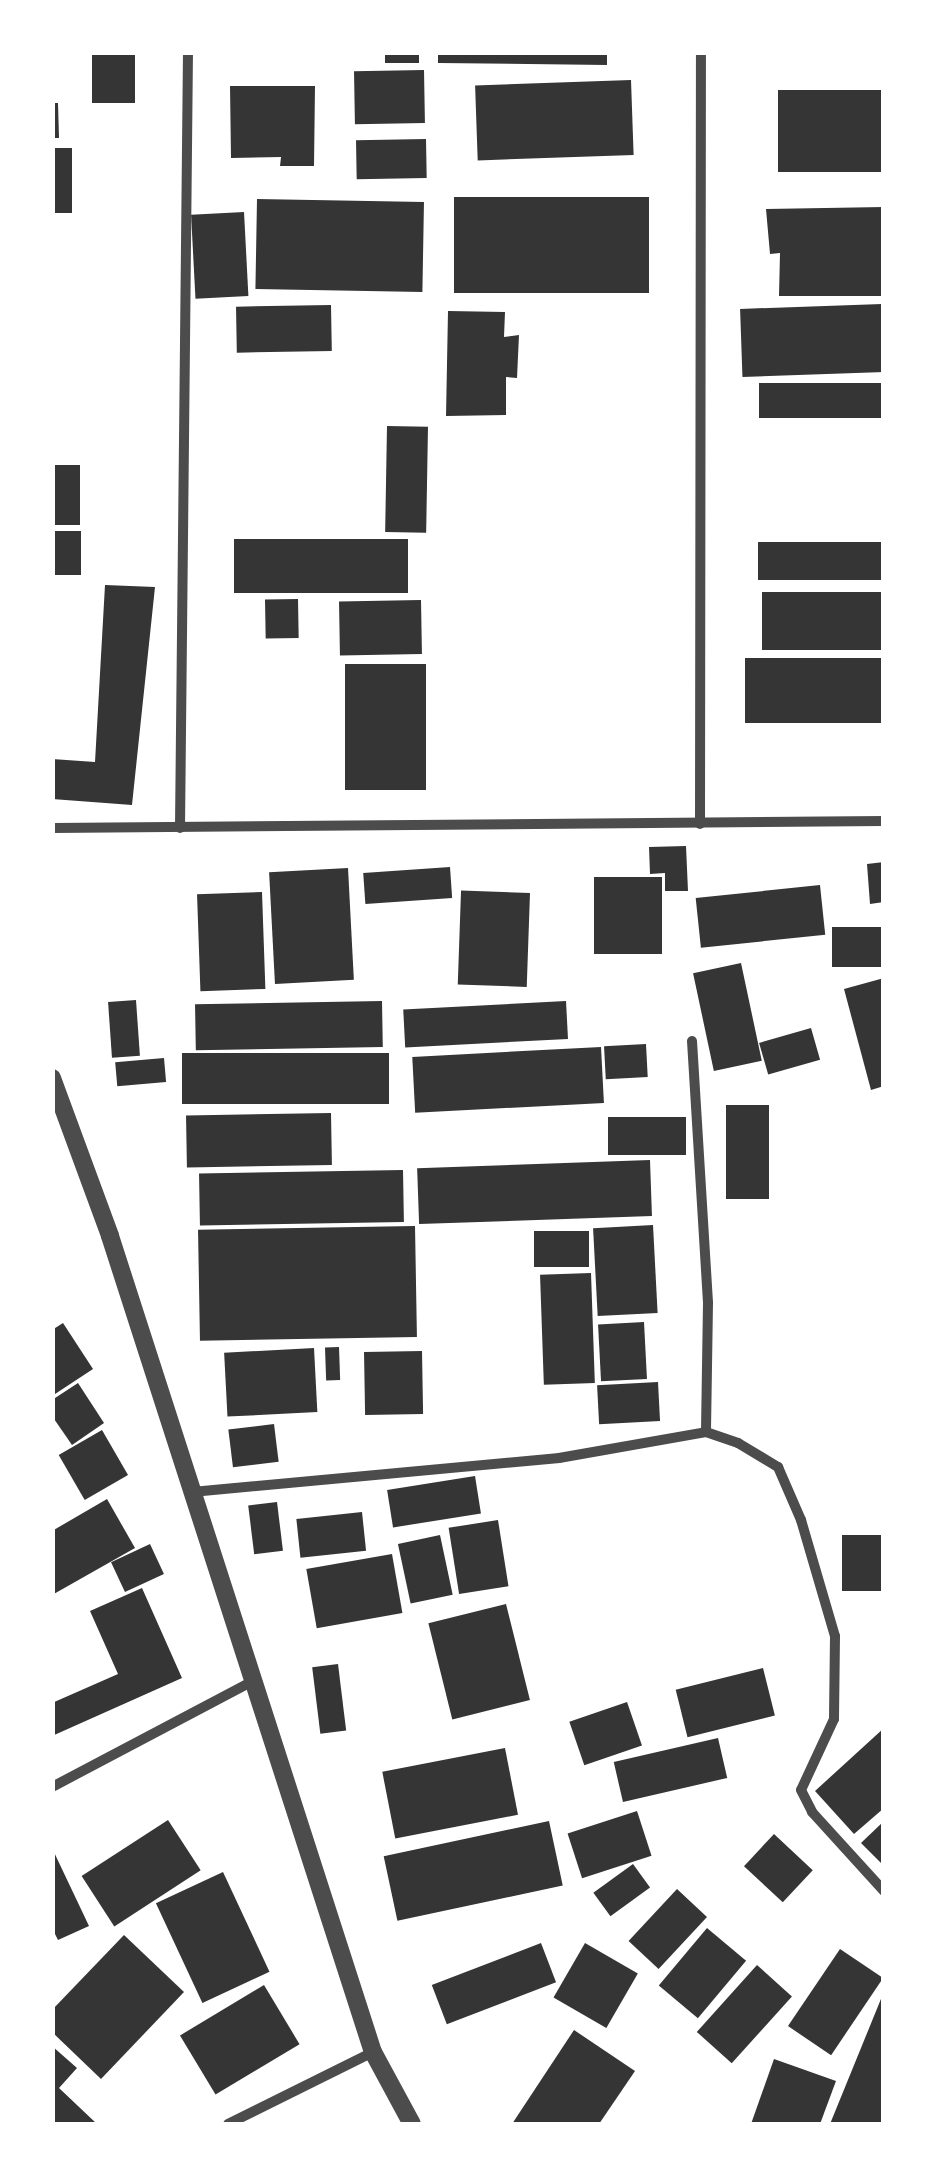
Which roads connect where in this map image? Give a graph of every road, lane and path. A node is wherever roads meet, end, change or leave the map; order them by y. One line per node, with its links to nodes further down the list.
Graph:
1 (188, 52): 6 (street)
2 (701, 52): 4 (street)
3 (884, 822): 4 (street)
4 (700, 824): 6 (street)
5 (52, 828): 6 (street)
6 (180, 828)
7 (692, 1041): 9 (street)
8 (52, 1078): 10 (street)
9 (706, 1432): 10 (street); 13 (street)
10 (192, 1492): 11 (street)
11 (256, 1680): 12 (street); 14 (street)
12 (52, 1787)
13 (884, 1891)
14 (372, 2052): 15 (street); 16 (street)
15 (228, 2124)
16 (412, 2124)

